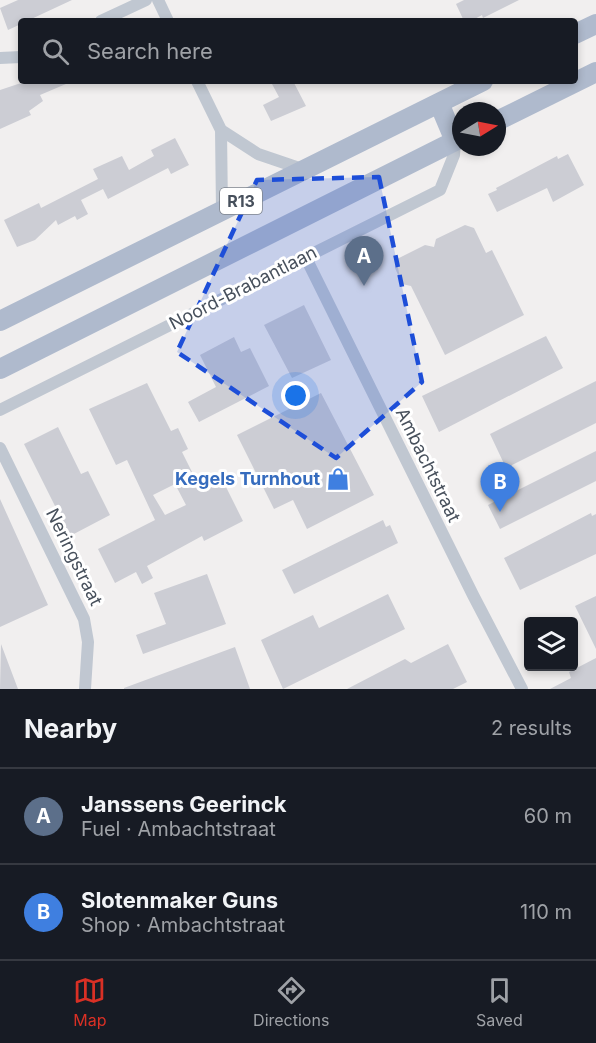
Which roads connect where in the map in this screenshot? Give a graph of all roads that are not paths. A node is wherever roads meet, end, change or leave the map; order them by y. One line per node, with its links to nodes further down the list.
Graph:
1 (146, 0): 3 (street)
2 (158, 0): 4 (street)
3 (107, 18)
4 (167, 18)
5 (596, 24): 6 (main road)
6 (578, 33)
7 (18, 57): 8 (street)
8 (0, 58)
9 (596, 72): 10 (main road)
10 (578, 81)
11 (198, 84): 17 (street)
12 (477, 84): 14 (main road, R13)
13 (572, 84): 15 (main road)
14 (439, 103): 16 (main road); 20 (main road, R13)
15 (506, 117)
16 (452, 128)
17 (220, 130): 20 (street); 21 (street)
18 (452, 143): 24 (main road, Noord-Brabantlaan / R13)
19 (454, 156): 22 (street, Noord-Brabantlaan)
20 (305, 170): 21 (main road, R13)
21 (222, 211): 23 (main road, R13)
22 (304, 256): 25 (street, Noord-Brabantlaan); 28 (street, Ambachtstraat)
23 (0, 321)
24 (0, 369)
25 (0, 410)
26 (0, 448): 27 (street, Neringstraat)
27 (85, 689)
28 (522, 689)

